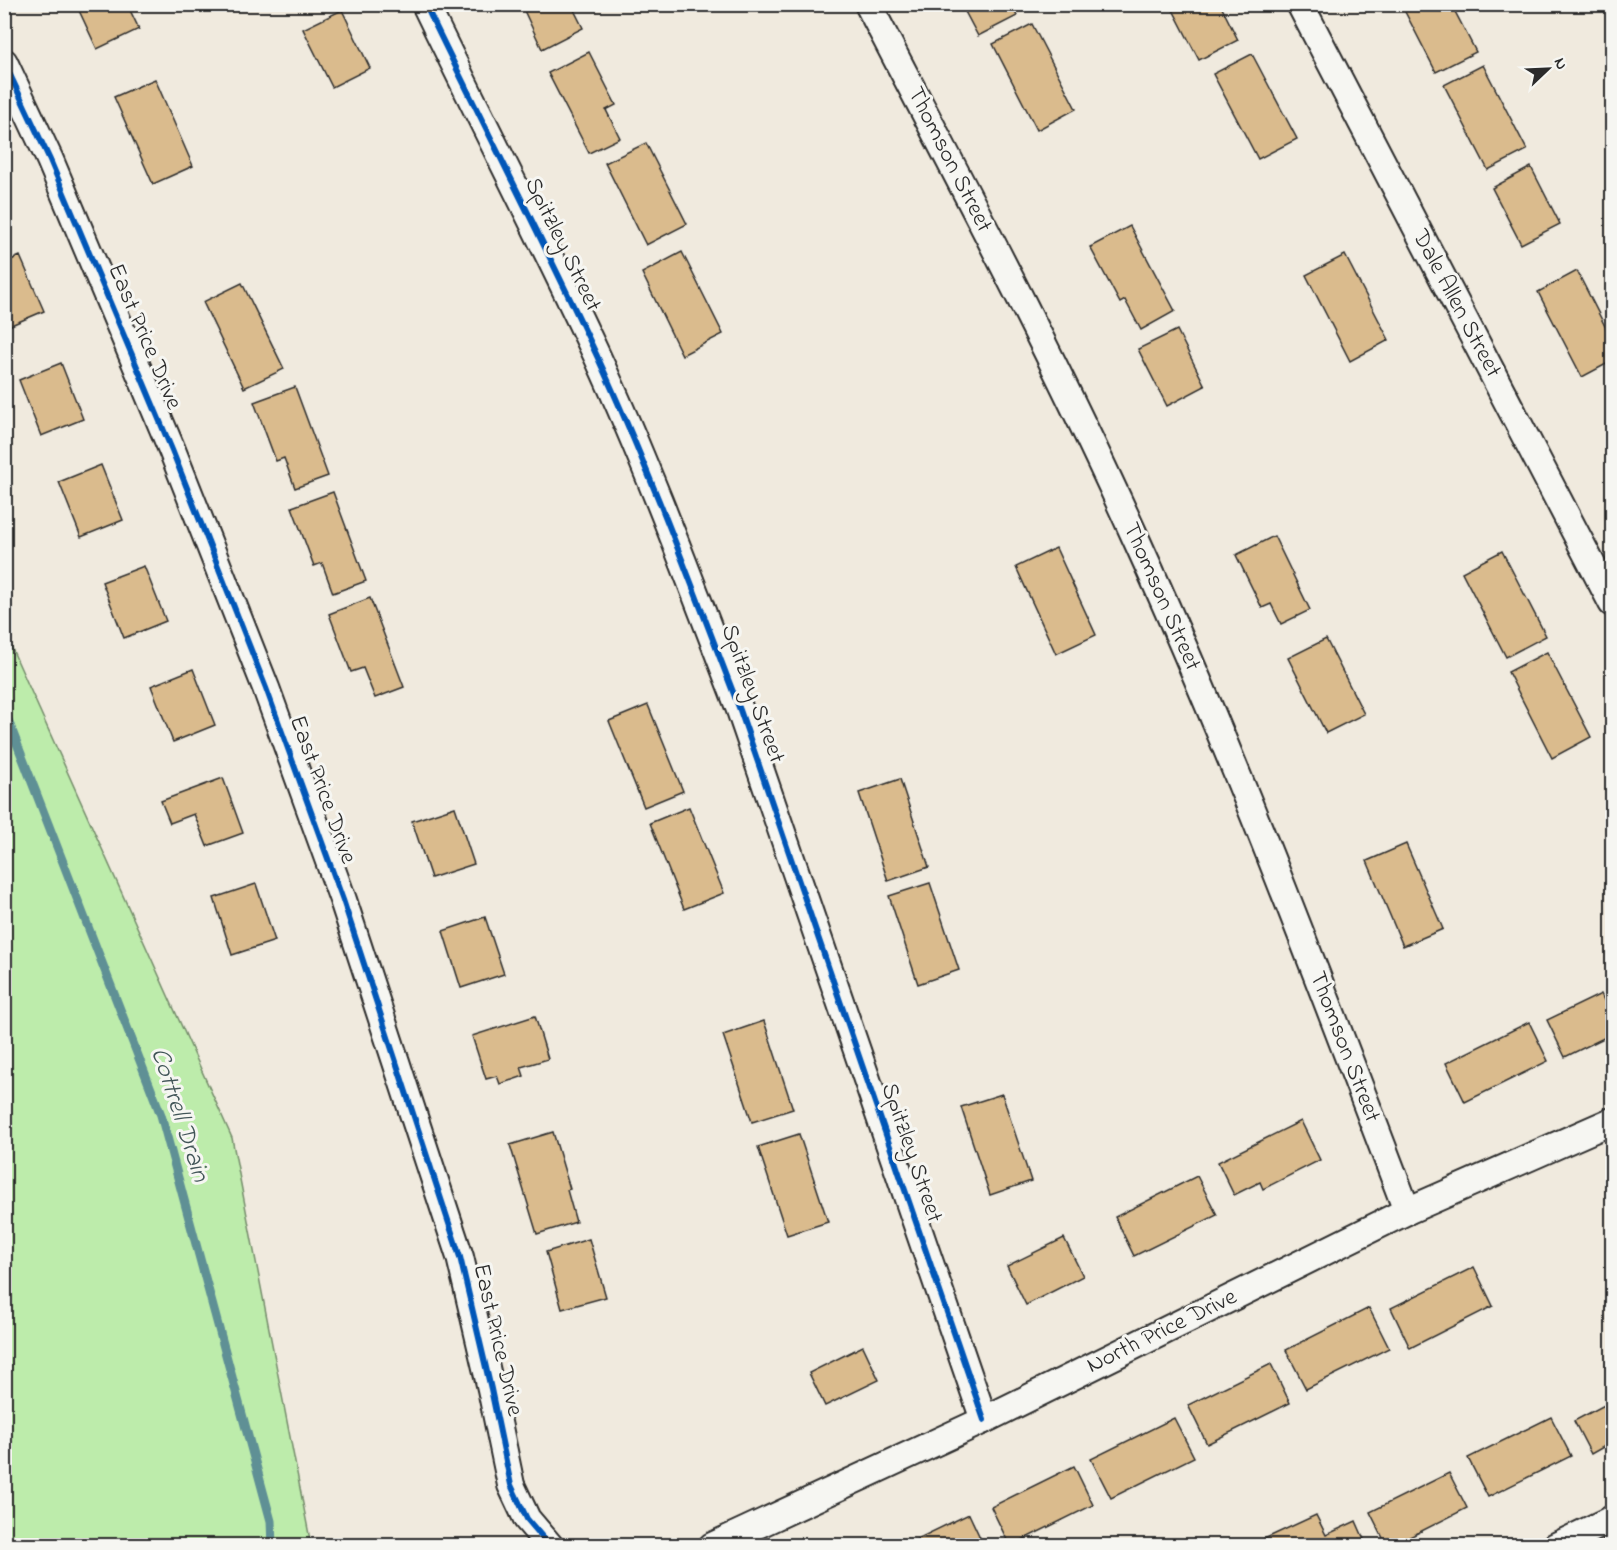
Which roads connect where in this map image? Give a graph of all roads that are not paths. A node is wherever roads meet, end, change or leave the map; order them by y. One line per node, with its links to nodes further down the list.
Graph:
1 (425, 4): 8 (street, Spitzley Street)
2 (868, 4): 7 (street, Thomson Street)
3 (1300, 4): 5 (street, Dale Allen Street)
4 (4, 62): 10 (street, East Price Drive)
5 (1612, 603)
6 (1612, 1121): 7 (street, North Price Drive)
7 (1407, 1211): 8 (street, North Price Drive)
8 (984, 1420): 11 (street, North Price Drive)
9 (1612, 1519): 12 (street)
10 (550, 1545)
11 (711, 1545)
12 (1556, 1545)

